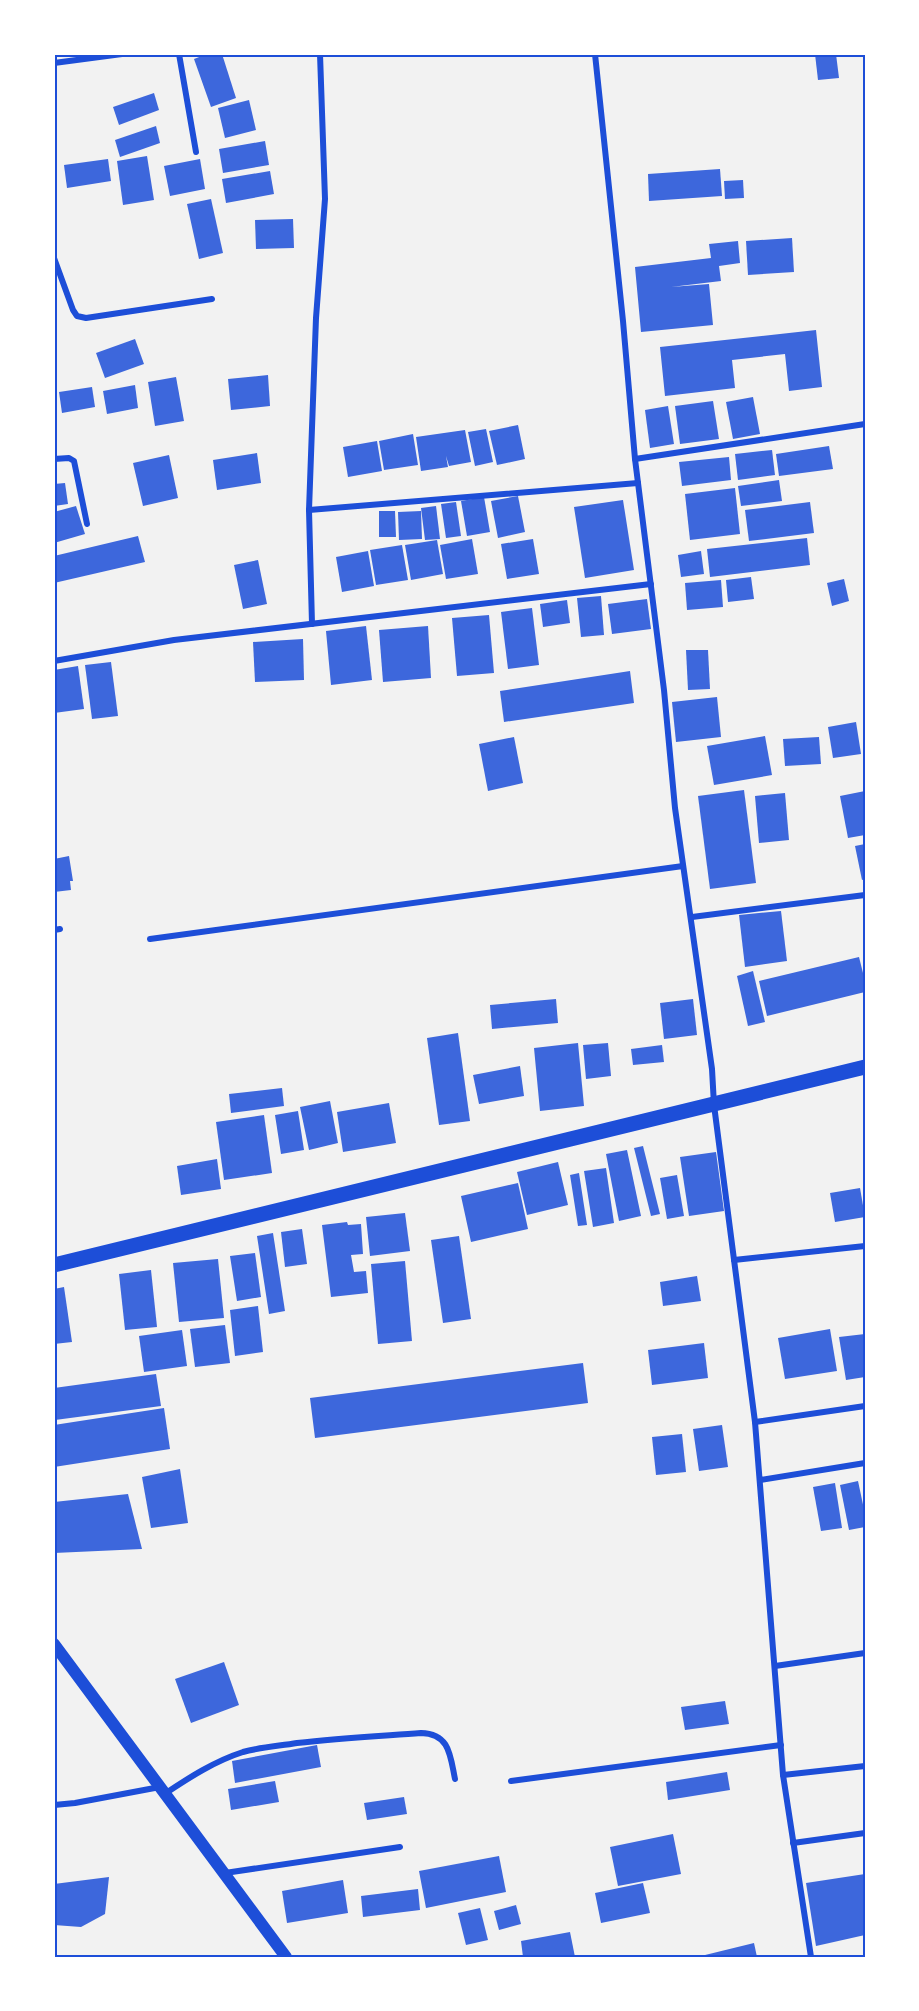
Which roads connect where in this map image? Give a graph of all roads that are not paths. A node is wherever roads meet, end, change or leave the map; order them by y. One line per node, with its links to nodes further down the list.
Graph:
1 (67, 54): 6 (street)
2 (122, 54): 6 (street)
3 (179, 54): 8 (street)
4 (320, 54): 15 (street)
5 (595, 54): 13 (street)
6 (69, 62): 7 (street)
7 (54, 63)
8 (196, 152)
9 (54, 258): 10 (street)
10 (212, 300)
11 (865, 424): 13 (street)
12 (54, 459): 16 (street)
13 (635, 459): 14 (street)
14 (638, 483): 15 (street); 17 (street)
15 (309, 510): 18 (street)
16 (87, 524)
17 (651, 584): 18 (street); 20 (street)
18 (312, 624): 19 (street)
19 (54, 661)
20 (683, 866): 22 (street); 23 (street)
21 (865, 895): 22 (street)
22 (692, 917): 25 (street)
23 (150, 939)
24 (865, 1067): 25 (main road)
25 (714, 1105): 27 (street); 28 (main road)
26 (865, 1246): 27 (street)
27 (734, 1260): 30 (street)
28 (54, 1265)
29 (865, 1407): 30 (street)
30 (755, 1422): 32 (street)
31 (865, 1463): 32 (street)
32 (760, 1480): 35 (street)
33 (54, 1644): 41 (main road)
34 (865, 1653): 35 (street)
35 (775, 1666): 36 (street)
36 (781, 1745): 38 (street); 40 (street)
37 (865, 1766): 38 (street)
38 (783, 1776): 44 (street)
39 (454, 1779): 41 (street)
40 (511, 1781)
41 (163, 1790): 42 (street); 46 (main road)
42 (54, 1805)
43 (865, 1833): 44 (street)
44 (794, 1843): 48 (street)
45 (400, 1847): 46 (street)
46 (225, 1873): 47 (main road)
47 (285, 1957)
48 (811, 1957)

